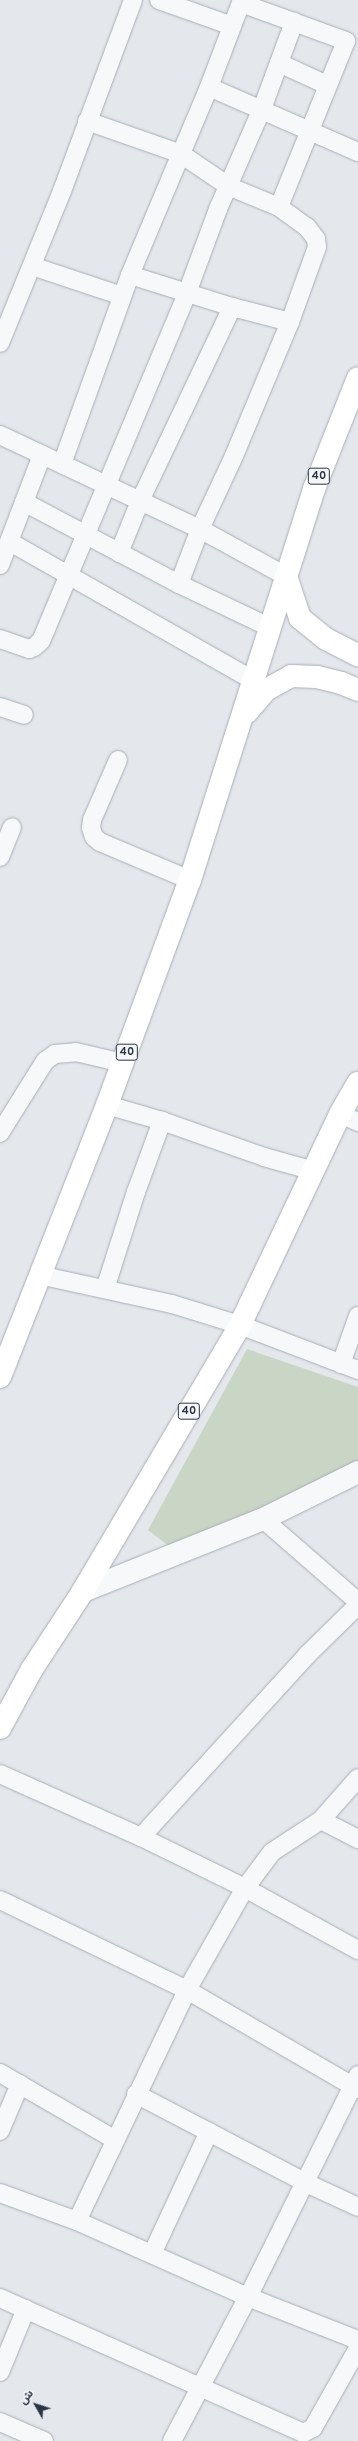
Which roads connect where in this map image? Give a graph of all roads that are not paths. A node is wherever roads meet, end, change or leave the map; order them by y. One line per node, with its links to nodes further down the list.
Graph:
1 (133, 0): 10 (street)
2 (159, 0): 5 (street)
3 (241, 1): 4 (street); 5 (street)
4 (294, 22): 6 (street); 7 (street)
5 (232, 26): 8 (street)
6 (279, 64): 7 (street); 9 (street)
7 (327, 85): 11 (street)
8 (209, 87): 9 (street); 13 (street)
9 (262, 109): 11 (street); 14 (street)
10 (87, 121): 13 (street); 16 (street)
11 (309, 130): 12 (street); 15 (street)
12 (358, 152)
13 (181, 154): 14 (street); 17 (street)
14 (228, 186): 15 (street); 18 (street)
15 (279, 207): 21 (street)
16 (32, 266): 19 (street); 22 (street)
17 (130, 275): 18 (street); 19 (street)
18 (187, 293): 20 (street); 27 (street)
19 (122, 296): 26 (street)
20 (232, 307): 21 (street); 28 (street)
21 (290, 322): 30 (street)
22 (0, 343)
23 (358, 378): 36 (highway, 40)
24 (0, 435): 25 (street)
25 (42, 455): 26 (street); 29 (street)
26 (62, 464): 27 (street)
27 (107, 485): 28 (street); 31 (street)
28 (140, 500): 30 (street); 33 (street)
29 (24, 502): 31 (street); 32 (street)
30 (200, 528): 36 (street); 37 (street)
31 (84, 532): 33 (street); 35 (street)
32 (10, 542): 34 (street); 35 (street)
33 (119, 553): 37 (street)
34 (0, 565)
35 (70, 575): 39 (street); 41 (street)
36 (286, 576): 38 (highway); 40 (highway)
37 (179, 584): 38 (street)
38 (269, 627): 41 (highway)
39 (0, 639)
40 (358, 655)
41 (253, 680): 45 (highway)
42 (358, 690): 45 (highway)
43 (0, 706): 44 (street)
44 (24, 716)
45 (238, 723): 49 (highway, 40)
46 (118, 760): 49 (street)
47 (12, 827): 48 (street)
48 (0, 857)
49 (190, 880): 50 (highway, 40)
50 (123, 1063): 52 (highway, 40); 53 (street)
51 (358, 1084): 54 (highway, 40)
52 (107, 1105): 55 (street); 58 (highway, 40)
53 (6, 1109): 56 (street)
54 (349, 1118): 57 (highway, 40)
55 (162, 1121): 57 (street); 59 (street)
56 (0, 1133)
57 (314, 1171): 61 (highway, 40)
58 (39, 1275): 59 (street); 63 (highway, 40)
59 (105, 1290): 61 (street)
60 (358, 1316): 62 (street)
61 (240, 1326): 62 (street); 66 (highway, 40)
62 (350, 1367)
63 (0, 1377)
64 (358, 1472): 65 (street)
65 (263, 1519): 66 (street); 67 (street)
66 (83, 1591): 68 (highway, 40)
67 (358, 1603): 72 (street)
68 (0, 1728)
69 (0, 1774): 72 (street)
70 (358, 1778): 71 (street)
71 (321, 1820): 73 (street); 74 (street)
72 (141, 1837): 74 (street)
73 (358, 1839)
74 (245, 1888): 76 (street); 77 (street)
75 (0, 1900): 77 (street)
76 (358, 1950)
77 (187, 1990): 79 (street); 81 (street)
78 (0, 2073): 80 (street)
79 (356, 2083): 85 (street)
80 (20, 2084): 82 (street); 84 (street)
81 (136, 2094): 83 (street); 84 (street)
82 (0, 2131)
83 (209, 2132): 85 (street); 89 (street)
84 (114, 2139): 88 (street)
85 (304, 2182): 87 (street); 91 (street)
86 (0, 2193): 88 (street)
87 (358, 2207)
88 (76, 2222): 89 (street)
89 (152, 2254): 91 (street)
90 (0, 2298): 92 (street)
91 (248, 2298): 93 (street); 96 (street)
92 (26, 2309): 95 (street); 96 (street)
93 (358, 2340)
94 (358, 2348): 96 (street)
95 (0, 2372)
96 (201, 2388): 99 (street)
97 (0, 2422): 98 (street)
98 (44, 2441)
99 (172, 2441)

